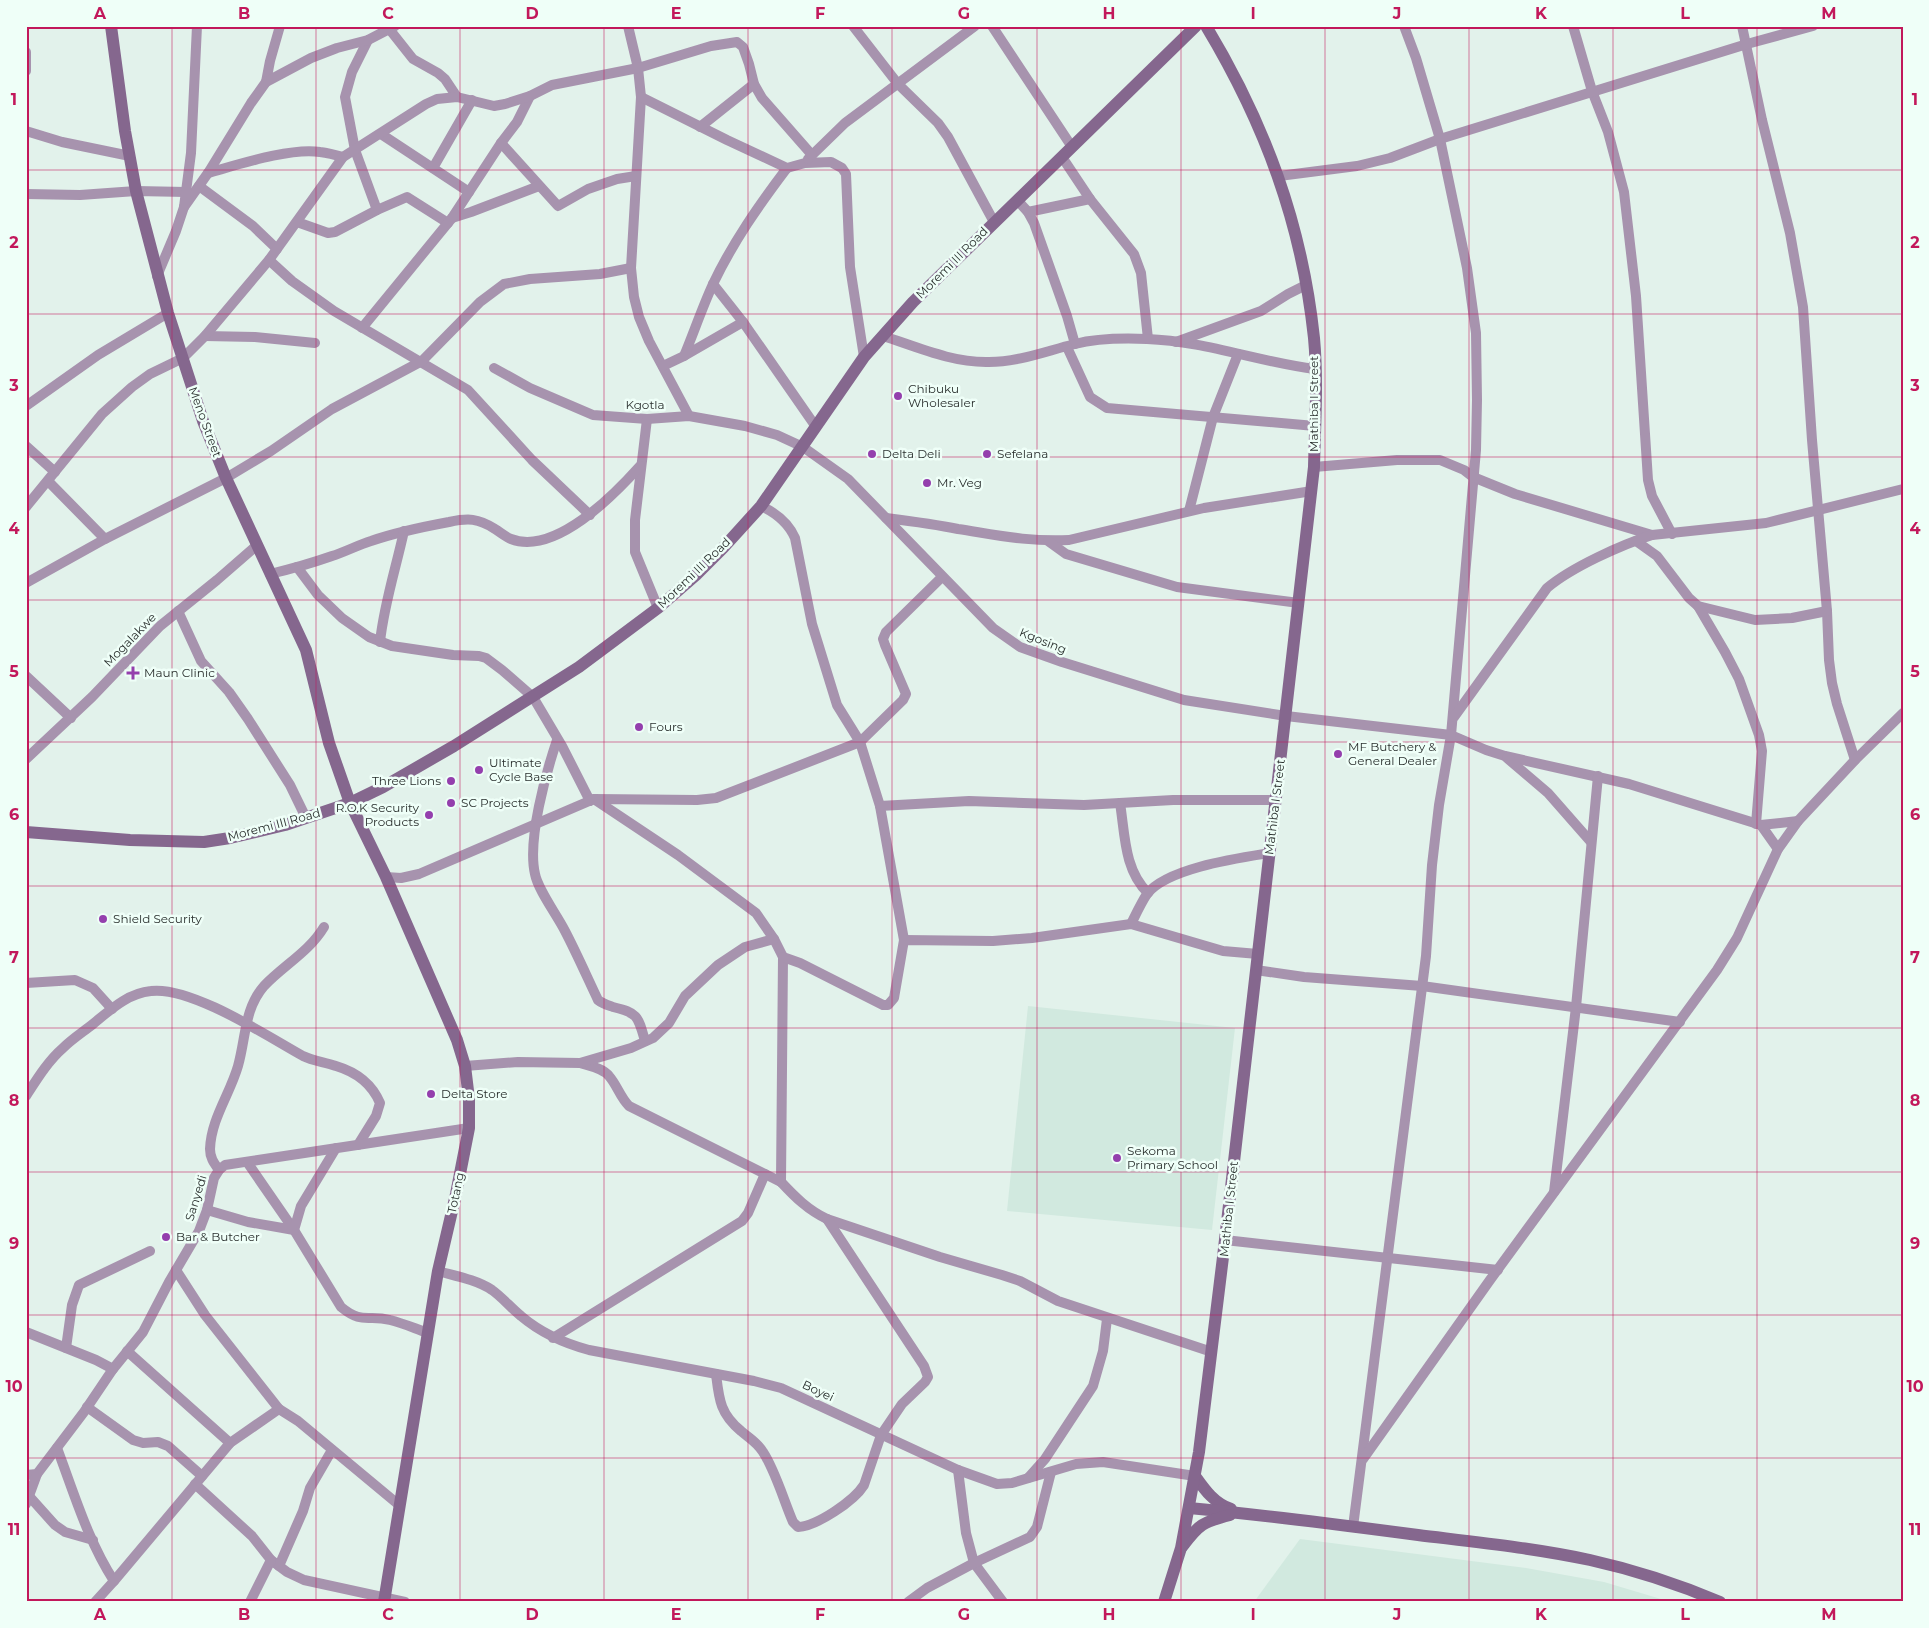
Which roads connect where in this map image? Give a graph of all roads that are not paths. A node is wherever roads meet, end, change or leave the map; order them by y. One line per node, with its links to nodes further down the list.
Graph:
1 (111, 26): 36 (street, Meno Street)
2 (197, 26): 48 (street)
3 (280, 26): 20 (street)
4 (628, 26): 18 (street)
5 (854, 26): 22 (street)
6 (976, 26): 22 (street)
7 (992, 26): 33 (street)
8 (1196, 26): 33 (street, Moremi III Road)
9 (1206, 26): 44 (street, Mathiba I Street)
10 (1404, 26): 31 (street)
11 (1573, 26): 23 (street)
12 (1742, 26): 16 (street)
13 (1813, 26): 16 (street)
14 (392, 28): 15 (street); 25 (street)
15 (368, 40): 20 (street); 34 (street)
16 (1747, 44): 23 (street); 100 (street)
17 (26, 52): 19 (street)
18 (638, 68): 21 (street); 24 (street); 26 (street)
19 (26, 71)
20 (266, 82): 42 (street)
21 (754, 84): 28 (street); 35 (street)
22 (898, 84): 35 (street); 58 (street)
23 (1592, 91): 31 (street); 105 (street)
24 (530, 96): 27 (street); 32 (street)
25 (457, 97): 27 (street); 30 (street)
26 (641, 97): 28 (street); 43 (street)
27 (472, 100): 40 (street)
28 (700, 127): 41 (street)
29 (26, 131): 36 (street)
30 (381, 134): 34 (street); 40 (street)
31 (1440, 138): 44 (street); 93 (street)
32 (501, 143): 46 (street); 49 (street)
33 (1072, 147): 38 (street, Moremi III Road)
34 (355, 150): 37 (street); 54 (street)
35 (812, 155): 39 (street)
36 (130, 156): 47 (street, Meno Street)
37 (343, 157): 42 (street); 57 (street)
38 (1062, 157): 51 (street); 52 (street, Moremi III Road)
39 (805, 163): 41 (street); 76 (street)
40 (433, 168): 49 (street)
41 (787, 168): 63 (street)
42 (208, 173): 45 (street)
43 (636, 176): 46 (street); 61 (street)
44 (1279, 176): 64 (street, Mathiba I Street)
45 (199, 186): 53 (street); 59 (street)
46 (539, 186): 56 (street)
47 (136, 191): 48 (street); 50 (street); 62 (street, Meno Street)
48 (186, 192): 53 (street)
49 (469, 192): 56 (street)
50 (26, 194)
51 (1090, 199): 55 (street); 70 (street)
52 (1017, 200): 55 (street); 58 (street, Moremi III Road)
53 (184, 207): 62 (street)
54 (377, 210): 56 (street); 57 (street)
55 (1028, 212): 73 (street)
56 (450, 220): 67 (street)
57 (297, 222): 59 (street)
58 (994, 222): 69 (street, Moremi III Road)
59 (277, 250): 60 (street)
60 (270, 260): 67 (street); 68 (street)
61 (631, 268): 78 (street); 79 (street)
62 (157, 276): 65 (street, Meno Street)
63 (713, 284): 66 (street); 75 (street)
64 (1306, 285): 71 (street); 81 (street, Mathiba I Street)
65 (168, 312): 77 (street, Meno Street); 82 (street)
66 (743, 322): 75 (street); 86 (street)
67 (362, 328): 78 (street)
68 (205, 336): 72 (street); 77 (street)
69 (883, 336): 73 (street); 76 (street, Moremi III Road)
70 (1148, 339): 71 (street); 73 (street)
71 (1176, 342): 74 (street)
72 (315, 343)
73 (1071, 345): 84 (street)
74 (1238, 354): 81 (street); 84 (street)
75 (684, 356): 79 (street)
76 (864, 357): 86 (street, Moremi III Road)
77 (183, 358): 92 (street); 94 (street, Meno Street)
78 (422, 361): 94 (street); 102 (street)
79 (663, 366): 83 (street)
80 (494, 368): 85 (street, Kgotla)
81 (1315, 369): 87 (street, Mathiba I Street)
82 (26, 406)
83 (689, 416): 85 (street, Kgotla); 89 (street, Kgotla)
84 (1213, 417): 87 (street); 101 (street)
85 (648, 419): 90 (street)
86 (816, 426): 89 (street, Moremi III Road)
87 (1315, 426): 91 (street, Mathiba I Street)
88 (26, 446): 92 (street)
89 (803, 446): 98 (street, Moremi III Road); 103 (street, Kgosing)
90 (640, 466): 102 (street); 117 (street)
91 (1314, 467): 93 (street); 97 (street, Mathiba I Street)
92 (55, 472): 95 (street)
93 (1473, 477): 106 (street); 126 (street)
94 (226, 478): 107 (street); 110 (street, Meno Street)
95 (48, 481): 99 (street); 107 (street)
96 (1903, 489): 100 (street)
97 (1312, 491): 101 (street); 115 (street, Mathiba I Street)
98 (761, 506): 117 (street, Moremi III Road); 129 (street)
99 (26, 507)
100 (1817, 510): 105 (street); 119 (street)
101 (1189, 511): 108 (street)
102 (590, 515): 104 (street)
103 (886, 518): 108 (street); 113 (street, Kgosing)
104 (404, 530): 111 (street); 120 (street)
105 (1672, 534): 106 (street)
106 (1652, 535): 109 (street)
107 (105, 539): 114 (street)
108 (1048, 541): 115 (street)
109 (1636, 541): 116 (street); 126 (street)
110 (256, 546): 112 (street, Meno Street); 118 (street, Mogalakwe)
111 (296, 567): 112 (street); 120 (street)
112 (270, 574): 136 (street, Meno Street)
113 (942, 577): 124 (street, Kgosing); 129 (street)
114 (26, 583)
115 (1299, 603): 124 (street, Mathiba I Street)
116 (1698, 606): 119 (street); 141 (street)
117 (658, 608): 122 (street, Moremi III Road)
118 (178, 611): 125 (street, Mogalakwe); 139 (street)
119 (1827, 612): 132 (street)
120 (380, 642): 122 (street)
121 (26, 676): 125 (street)
122 (533, 697): 128 (street); 136 (street, Moremi III Road)
123 (1903, 713): 132 (street)
124 (1286, 716): 127 (street, Kgosing); 135 (street, Mathiba I Street)
125 (71, 718): 131 (street, Mogalakwe)
126 (1454, 718): 127 (street)
127 (1451, 735): 130 (street, Kgosing); 157 (street)
128 (556, 740): 134 (street); 142 (street)
129 (860, 742): 134 (street); 138 (street)
130 (1504, 756): 133 (street); 144 (street)
131 (26, 759)
132 (1855, 760): 140 (street)
133 (1598, 776): 141 (street); 144 (street)
134 (592, 800): 142 (street); 151 (street)
135 (1276, 800): 137 (street); 146 (street, Mathiba I Street)
136 (350, 803): 139 (street, Moremi III Road); 147 (street, Totang)
137 (1120, 803): 138 (street); 148 (street)
138 (880, 806): 152 (street)
139 (306, 818): 143 (street, Moremi III Road)
140 (1798, 822): 141 (street); 145 (street)
141 (1759, 824): 145 (street)
142 (536, 825): 147 (street); 162 (street)
143 (26, 832)
144 (1592, 842): 158 (street)
145 (1778, 849): 160 (street)
146 (1270, 853): 148 (street); 153 (street, Mathiba I Street)
147 (386, 877): 164 (street, Totang)
148 (1148, 892): 149 (street)
149 (1131, 924): 152 (street); 153 (street)
150 (324, 927): 161 (street)
151 (774, 938): 154 (street); 162 (street)
152 (904, 940): 154 (street)
153 (1258, 954): 155 (street, Mathiba I Street)
154 (783, 957): 172 (street)
155 (1256, 970): 157 (street); 177 (street, Mathiba I Street)
156 (26, 983): 159 (street)
157 (1422, 986): 158 (street); 179 (street)
158 (1576, 1007): 160 (street); 173 (street)
159 (112, 1008): 161 (street); 165 (street)
160 (1680, 1022): 173 (street)
161 (246, 1025): 167 (street); 170 (street)
162 (645, 1041): 163 (street)
163 (580, 1063): 164 (street); 171 (street)
164 (465, 1066): 166 (street, Totang)
165 (26, 1096)
166 (469, 1128): 167 (street, Sanyedi); 182 (street, Totang)
167 (358, 1145): 168 (street, Sanyedi)
168 (336, 1148): 169 (street, Sanyedi); 176 (street)
169 (247, 1162): 170 (street, Sanyedi); 176 (street)
170 (219, 1170): 174 (street, Sanyedi)
171 (765, 1174): 172 (street); 186 (street)
172 (781, 1182): 175 (street)
173 (1553, 1195): 181 (street)
174 (207, 1210): 176 (street); 180 (street, Sanyedi)
175 (827, 1219): 183 (street); 194 (street)
176 (294, 1230): 185 (street)
177 (1225, 1240): 179 (street); 189 (street, Mathiba I Street)
178 (150, 1251): 187 (street)
179 (1388, 1257): 181 (street); 198 (street)
180 (176, 1270): 188 (street, Sanyedi); 193 (street)
181 (1498, 1270): 198 (street)
182 (438, 1271): 185 (street, Totang); 186 (street, Boyei)
183 (1107, 1319): 189 (street); 204 (street)
184 (26, 1332): 187 (street)
185 (428, 1333): 207 (street, Totang)
186 (553, 1338): 191 (street, Boyei)
187 (66, 1348): 190 (street)
188 (127, 1351): 190 (street, Sanyedi); 195 (street)
189 (1212, 1352): 203 (street, Mathiba I Street)
190 (113, 1369): 192 (street, Sanyedi)
191 (716, 1374): 194 (street, Boyei); 194 (street)
192 (88, 1408): 196 (street, Sanyedi); 205 (street)
193 (280, 1409): 195 (street); 197 (street)
194 (881, 1435): 199 (street, Boyei)
195 (230, 1443): 205 (street)
196 (57, 1448): 201 (street, Sanyedi); 211 (street)
197 (332, 1450): 207 (street); 214 (street)
198 (1363, 1460): 210 (street)
199 (958, 1470): 204 (street, Boyei); 213 (street)
200 (1051, 1472): 203 (street, Boyei); 204 (street, Boyei); 213 (street)
201 (37, 1474): 202 (street); 206 (street, Sanyedi)
202 (26, 1476)
203 (1195, 1476): 208 (street, Mathiba I Street); 209 (street)
204 (1027, 1479)
205 (199, 1480): 214 (street); 215 (street)
206 (28, 1500): 211 (street)
207 (399, 1505): 217 (street, Totang)
208 (1189, 1508): 209 (street); 212 (street, Mathiba I Street)
209 (1240, 1513): 210 (street); 212 (street)
210 (1353, 1526): 224 (street)
211 (93, 1540): 215 (street)
212 (1181, 1548): 223 (street, Mathiba I Street)
213 (974, 1562): 221 (street); 222 (street)
214 (275, 1563): 216 (street); 217 (street)
215 (114, 1581): 218 (street)
216 (251, 1599): 219 (street)
217 (384, 1600): 220 (street)
218 (95, 1602)
219 (242, 1602)
220 (405, 1602)
221 (908, 1602)
222 (1003, 1602)
223 (1164, 1602)
224 (1720, 1602)

